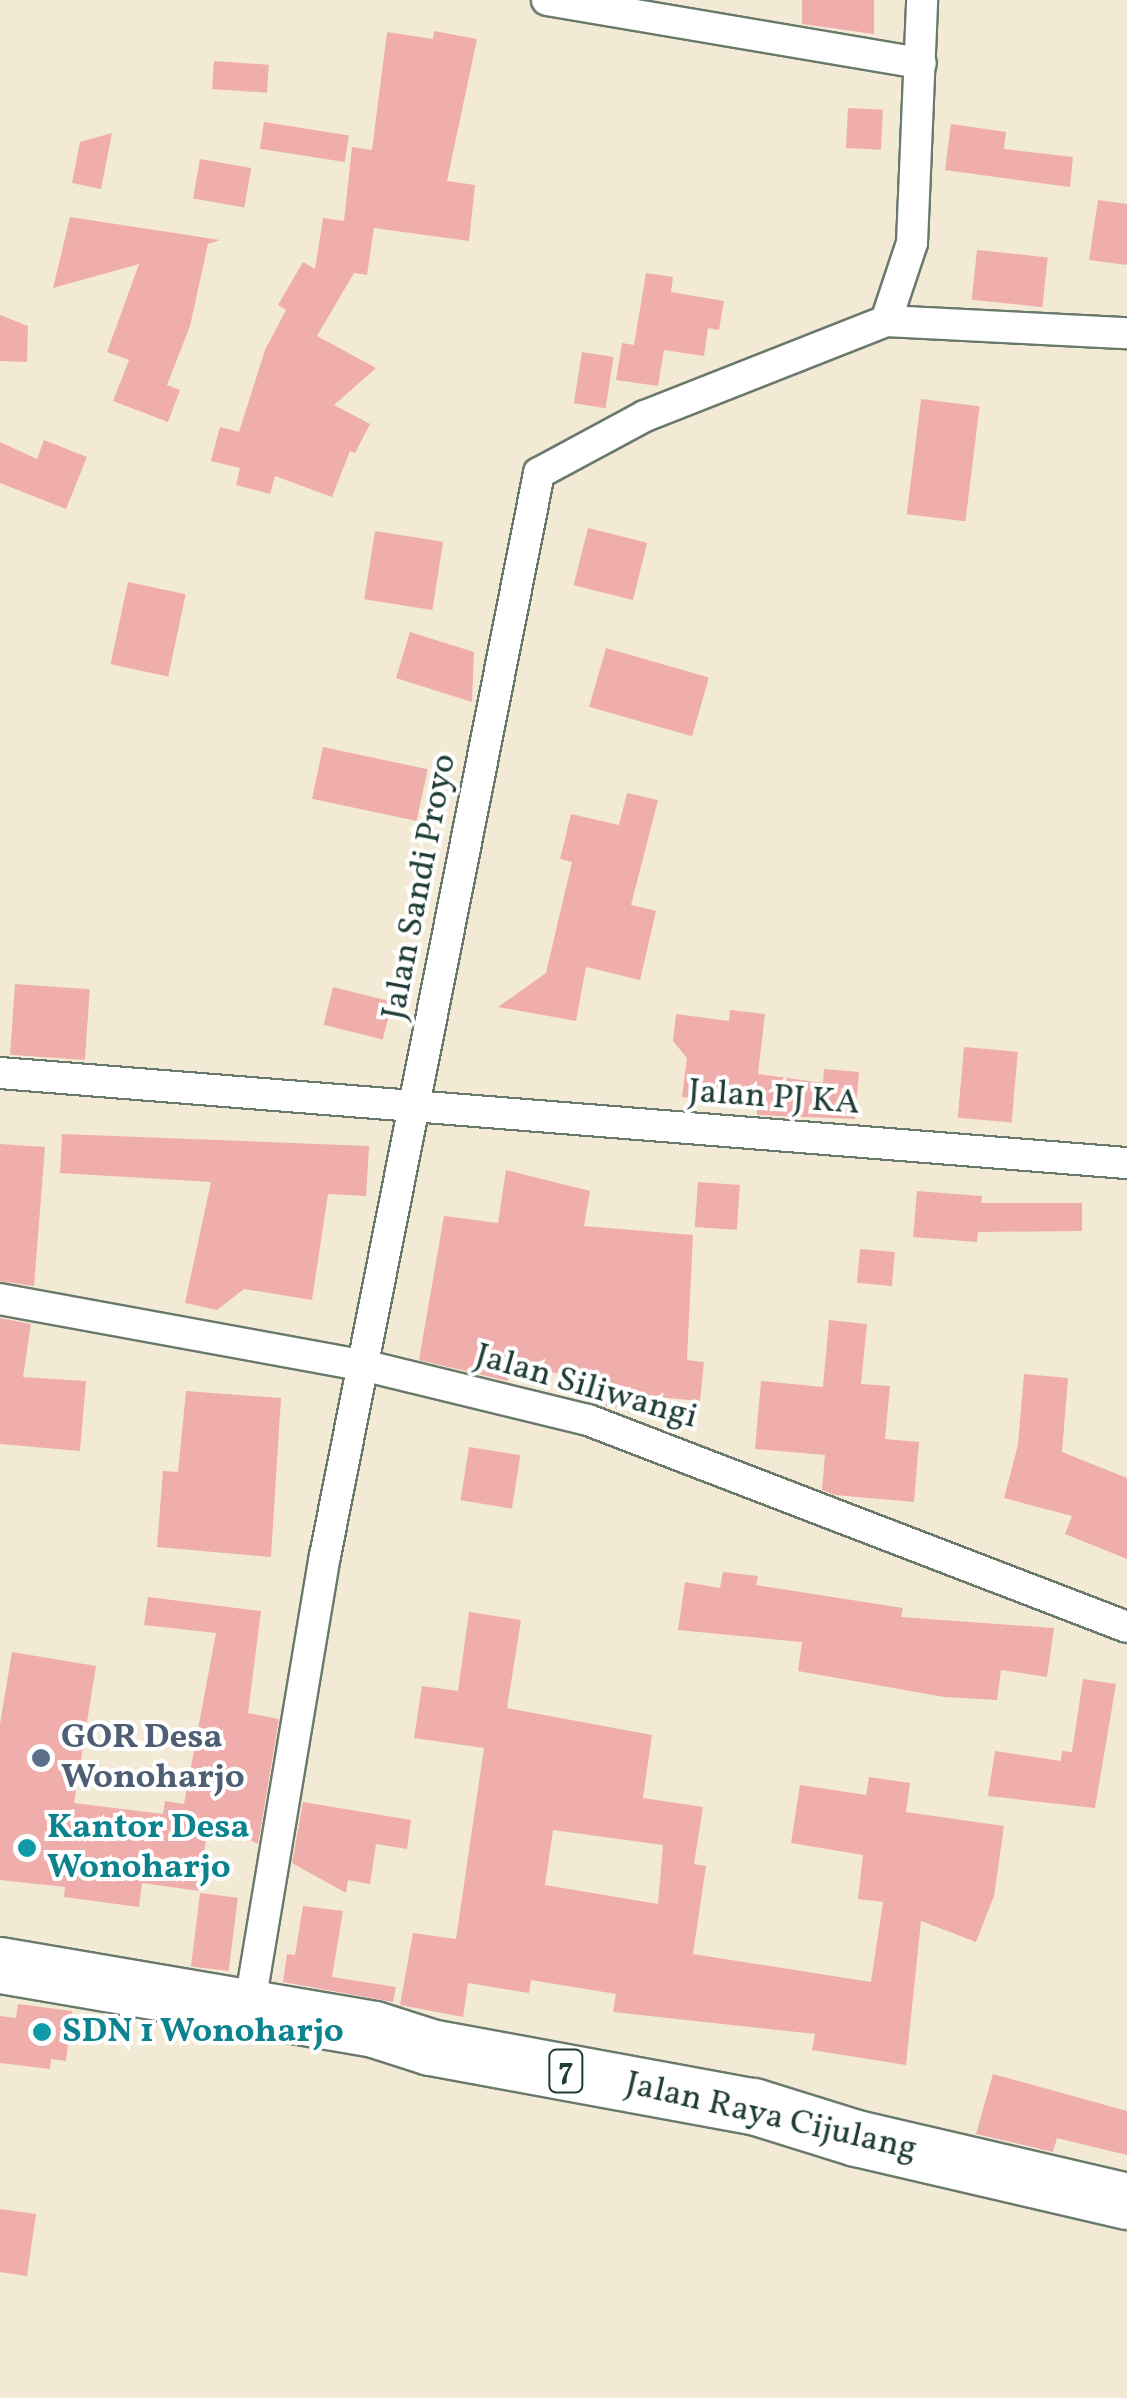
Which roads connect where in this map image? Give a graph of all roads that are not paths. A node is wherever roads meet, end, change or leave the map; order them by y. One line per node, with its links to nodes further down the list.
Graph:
1 (547, 0): 3 (street)
2 (922, 0): 3 (street)
3 (921, 63): 4 (street)
4 (886, 321): 5 (street); 7 (street, Jalan Sandi Proyo)
5 (1127, 333)
6 (0, 1073): 7 (street, Jalan PJ KA)
7 (416, 1108): 8 (street, Jalan PJ KA); 10 (street, Jalan Sandi Proyo)
8 (1127, 1162)
9 (0, 1299): 10 (street, Jalan Siliwangi)
10 (366, 1366): 11 (street, Jalan Siliwangi); 13 (street, Jalan Sandi Proyo)
11 (1127, 1627)
12 (0, 1965): 13 (highway, Jalan Raya Cijulang / 7)
13 (250, 2008): 14 (highway, Jalan Raya Cijulang / 7)
14 (1127, 2201)

